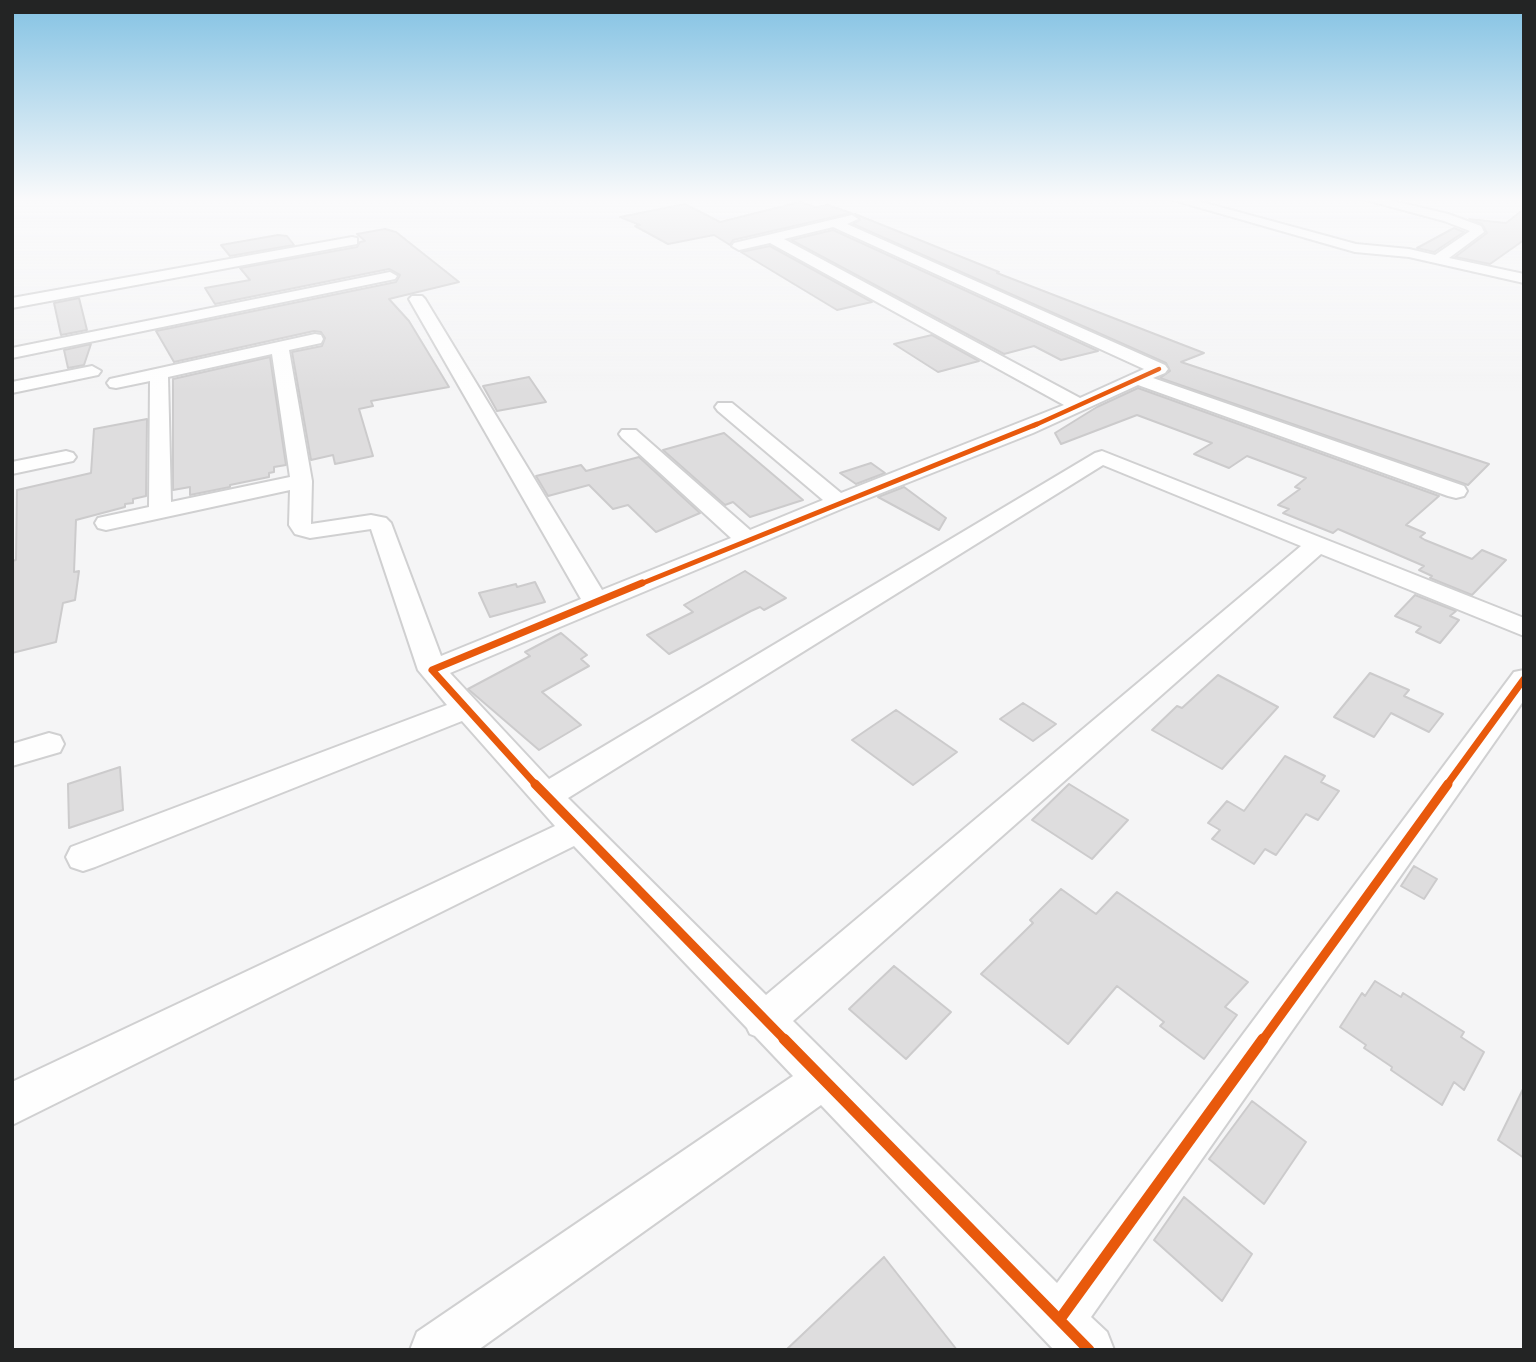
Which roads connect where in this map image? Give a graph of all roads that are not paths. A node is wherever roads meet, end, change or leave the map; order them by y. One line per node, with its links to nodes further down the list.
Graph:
1 (246, 264): 10 (street)
2 (818, 264): 19 (street)
3 (924, 264): 16 (street)
4 (1454, 264): 6 (street)
5 (1515, 264): 6 (street)
6 (1499, 274): 8 (street)
7 (389, 276): 13 (street)
8 (1524, 279)
9 (418, 299): 31 (street)
10 (12, 303)
11 (315, 339): 12 (street)
12 (280, 347): 15 (street); 24 (street)
13 (12, 353)
14 (92, 371): 18 (street)
15 (159, 373): 17 (street); 27 (street)
16 (1138, 379): 19 (street); 25 (street)
17 (116, 383)
18 (12, 388)
19 (1079, 405): 26 (street)
20 (725, 407): 26 (street)
21 (629, 433): 29 (street)
22 (66, 457): 23 (street)
23 (12, 468)
24 (301, 481): 27 (street); 33 (street)
25 (1456, 491)
26 (838, 502): 29 (street)
27 (160, 512): 28 (street)
28 (106, 523)
29 (746, 540): 31 (street)
30 (1317, 545): 32 (street); 38 (street); 41 (street)
31 (596, 601): 33 (street)
32 (1524, 628)
33 (432, 670): 35 (street)
34 (1524, 679): 44 (street)
35 (467, 708): 38 (street); 40 (street)
36 (49, 744): 37 (street)
37 (12, 755)
38 (546, 796): 39 (street)
39 (579, 829): 41 (street); 43 (street)
40 (83, 857)
41 (764, 1021): 42 (street)
42 (824, 1079): 44 (street); 45 (street)
43 (12, 1104)
44 (1060, 1319): 46 (street)
45 (435, 1350)
46 (1089, 1350)

